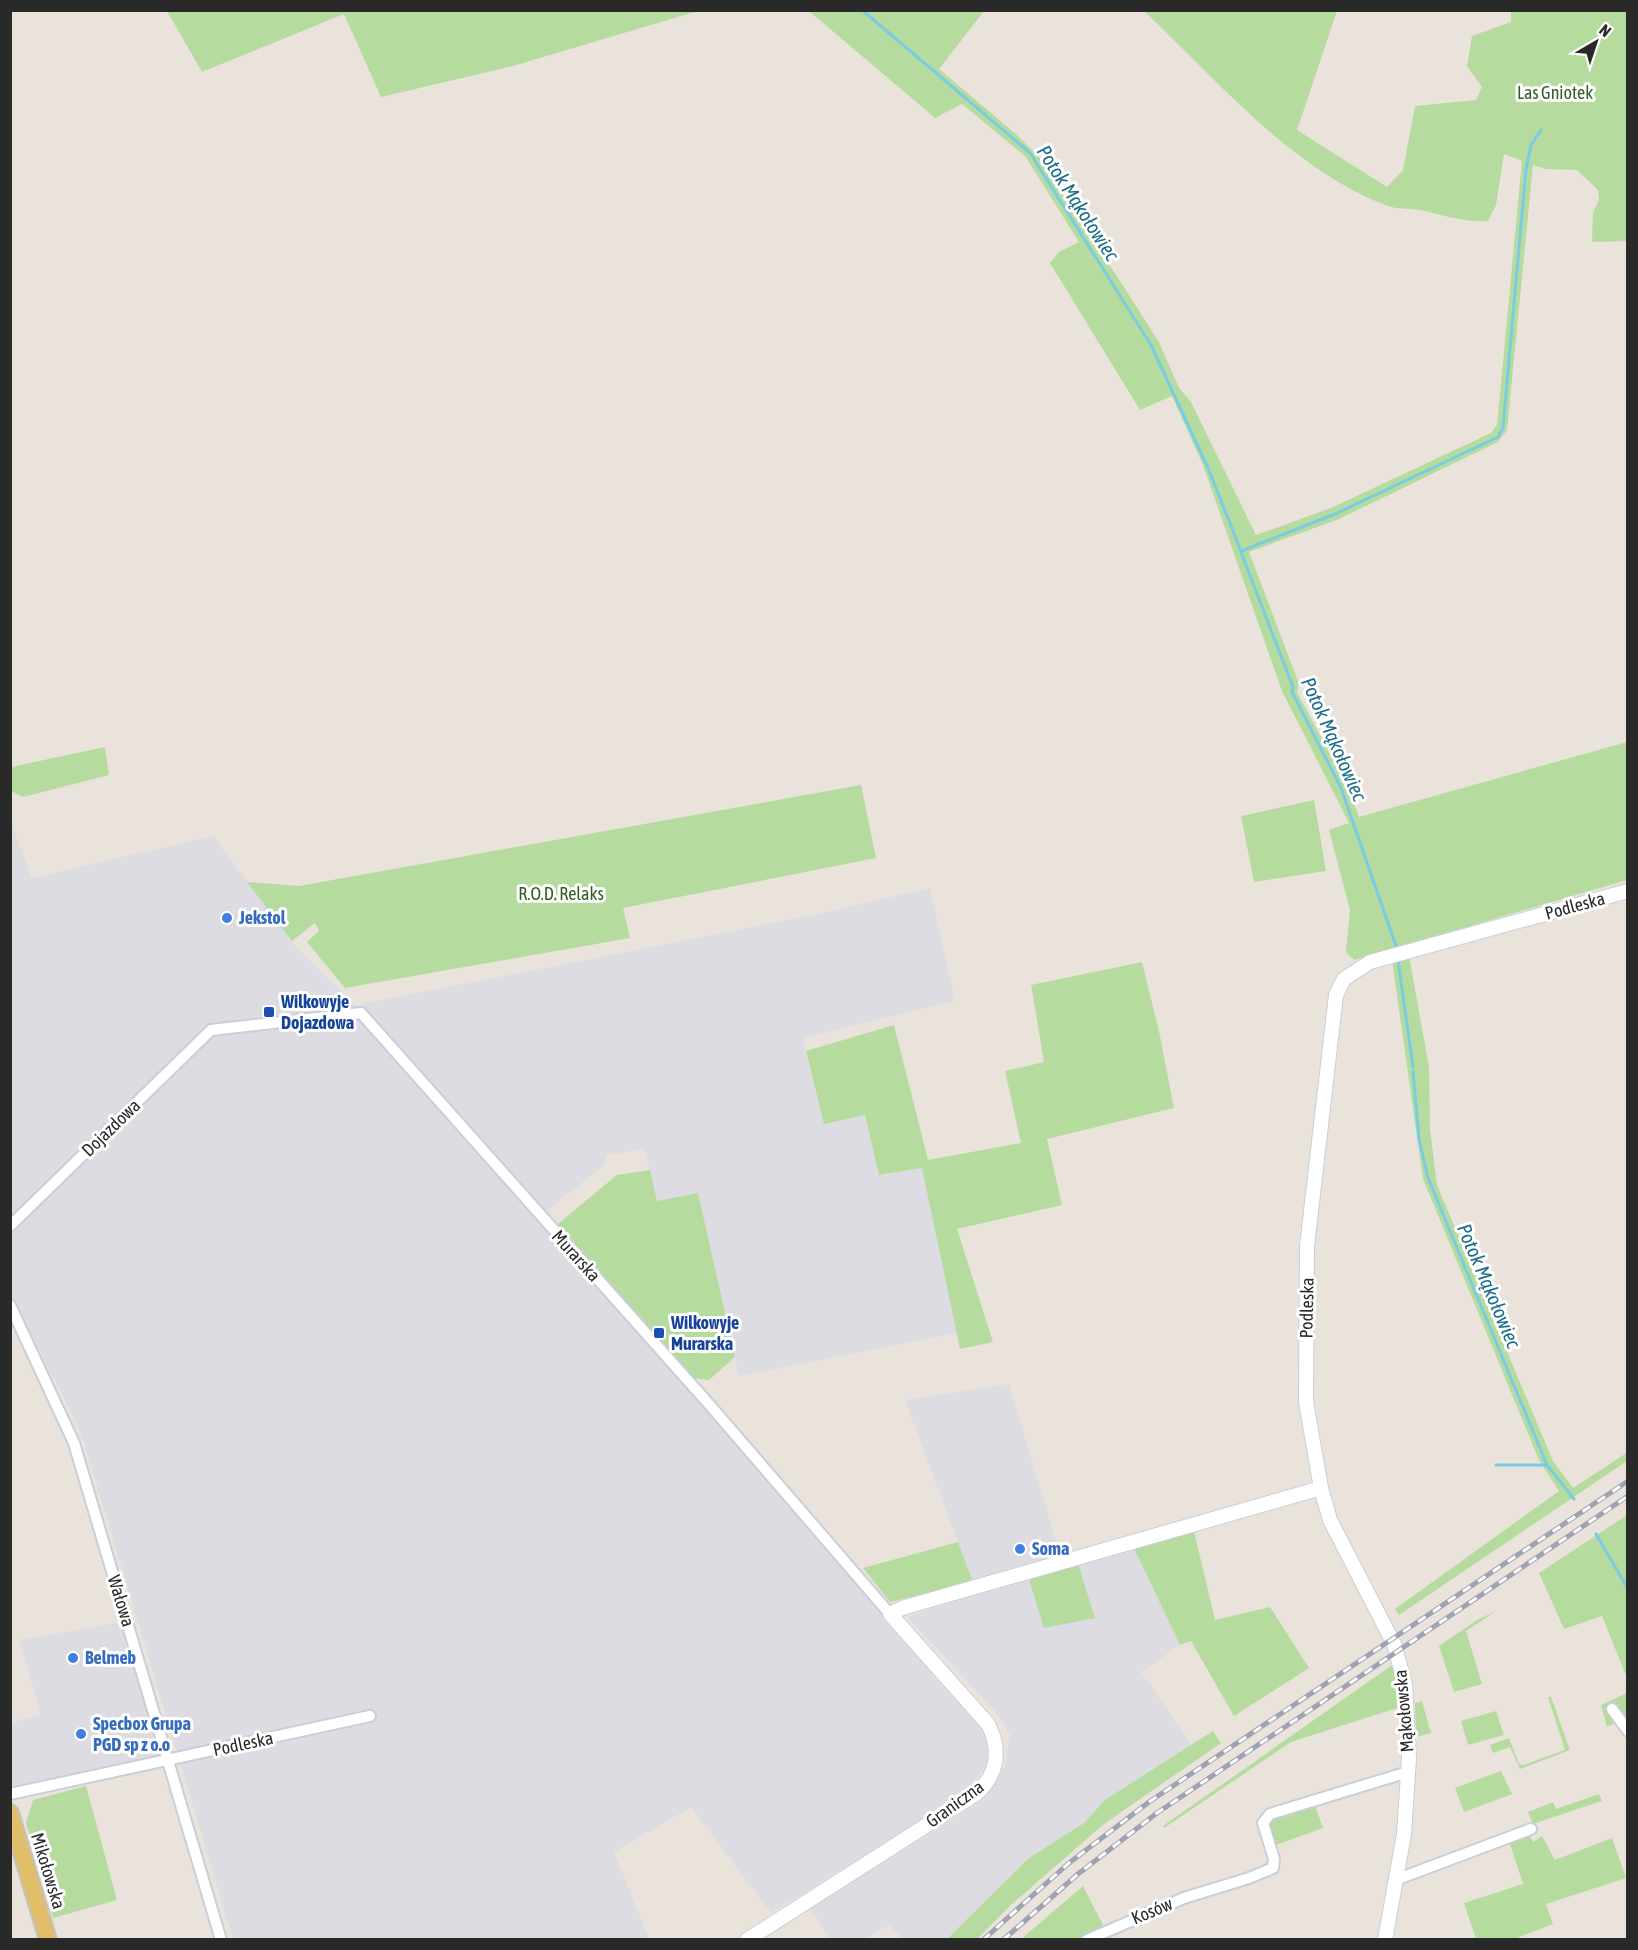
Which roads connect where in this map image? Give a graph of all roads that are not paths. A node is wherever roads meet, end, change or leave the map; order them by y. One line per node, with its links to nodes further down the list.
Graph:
1 (1628, 891): 5 (street, Podleska)
2 (211, 1030): 3 (street, Dojazdowa); 6 (street, Murarska)
3 (10, 1226)
4 (10, 1305): 10 (street, Wałowa)
5 (1321, 1488): 6 (street); 11 (street, Mąkołowska)
6 (890, 1614): 18 (street, Graniczna)
7 (1612, 1709): 9 (street)
8 (370, 1716): 10 (street, Podleska)
9 (1628, 1731)
10 (170, 1761): 12 (street, Podleska); 17 (street, Wałowa)
11 (1408, 1772): 15 (street, Mąkołowska); 19 (street, Kosów)
12 (10, 1794)
13 (10, 1814): 16 (main road, Mikołowska)
14 (1531, 1829): 15 (street)
15 (1398, 1879): 20 (street, Mąkołowska)
16 (48, 1940)
17 (222, 1940)
18 (747, 1940)
19 (1087, 1940)
20 (1385, 1940)

